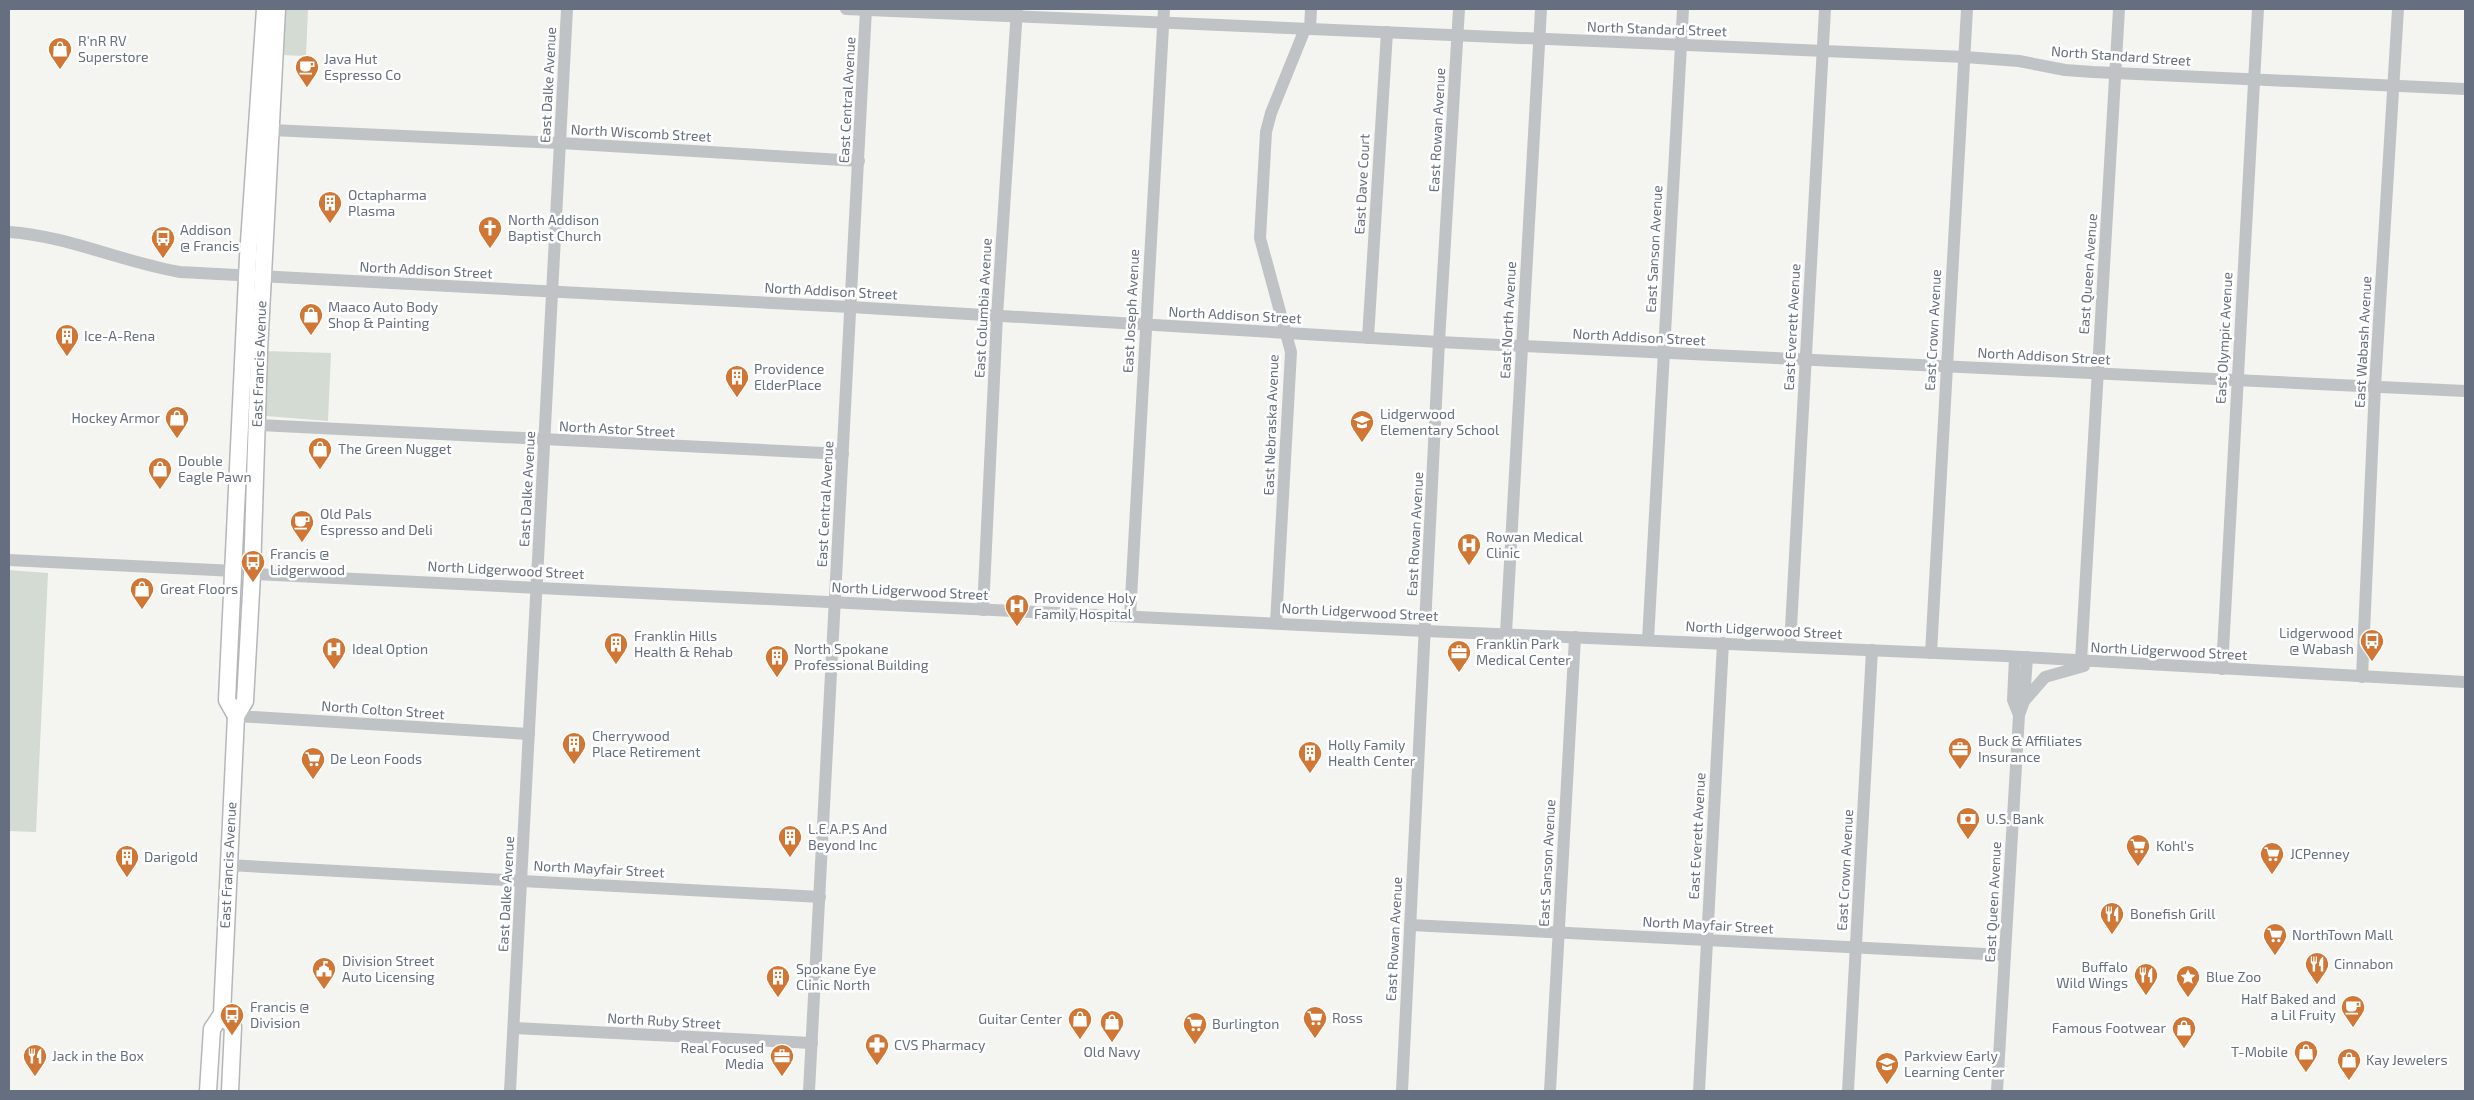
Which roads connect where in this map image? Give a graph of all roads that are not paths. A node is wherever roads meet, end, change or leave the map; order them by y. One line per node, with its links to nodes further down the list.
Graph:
1 (265, 9): 33 (main road, East Francis Avenue)
2 (277, 9): 29 (main road, East Francis Avenue)
3 (567, 9): 30 (street, East Dalke Avenue)
4 (846, 9): 5 (street, North Standard Street)
5 (866, 9): 16 (street, North Standard Street); 31 (street, East Central Avenue)
6 (1164, 9): 17 (street, East Joseph Avenue)
7 (1311, 9): 18 (street, East Nebraska Avenue)
8 (1459, 9): 20 (street, East Rowan Avenue)
9 (1542, 9): 21 (street, East North Avenue)
10 (1683, 9): 22 (street, East Sanson Avenue)
11 (1824, 9): 23 (street, East Everett Avenue)
12 (1967, 9): 24 (street, East Crown Avenue)
13 (2119, 9): 25 (street, East Queen Avenue)
14 (2258, 9): 26 (street, East Olympic Avenue)
15 (2398, 9): 27 (street, East Wabash Avenue)
16 (1017, 13): 17 (street, North Standard Street); 36 (street, East Columbia Avenue)
17 (1163, 23): 18 (street, North Standard Street); 37 (street, East Joseph Avenue)
18 (1307, 29): 19 (street, North Standard Street); 38 (street, East Nebraska Avenue)
19 (1387, 32): 20 (street, North Standard Street); 39 (street, East Dave Court)
20 (1458, 36): 21 (street, North Standard Street); 40 (street, East Rowan Avenue)
21 (1540, 39): 22 (street, North Standard Street); 41 (street, East North Avenue)
22 (1681, 45): 23 (street, North Standard Street); 42 (street, East Sanson Avenue)
23 (1822, 51): 24 (street, North Standard Street); 43 (street, East Everett Avenue)
24 (1965, 57): 25 (street, North Standard Street); 44 (street, East Crown Avenue)
25 (2116, 73): 26 (street, North Standard Street); 45 (street, East Queen Avenue)
26 (2254, 78): 27 (street, North Standard Street); 46 (street, East Olympic Avenue)
27 (2393, 86): 28 (street, North Standard Street); 47 (street, East Wabash Avenue)
28 (2465, 89)
29 (271, 130): 30 (street, North Wiscomb Street); 33 (main road, East Francis Avenue)
30 (560, 143): 31 (street, North Wiscomb Street); 34 (street, East Dalke Avenue)
31 (859, 161): 35 (street, East Central Avenue)
32 (9, 232): 33 (street, North Addison Street)
33 (255, 276): 34 (street, North Addison Street); 49 (main road, East Francis Avenue); 50 (main road, East Francis Avenue)
34 (552, 291): 35 (street, North Addison Street); 51 (street, East Dalke Avenue)
35 (850, 306): 36 (street, North Addison Street); 52 (street, East Central Avenue)
36 (997, 316): 37 (street, North Addison Street); 59 (street, East Columbia Avenue)
37 (1145, 325): 38 (street, North Addison Street); 60 (street, East Joseph Avenue)
38 (1286, 333): 39 (street, North Addison Street); 62 (street, East Nebraska Avenue)
39 (1368, 338): 40 (street, North Addison Street)
40 (1440, 342): 41 (street, North Addison Street); 63 (street, East Rowan Avenue)
41 (1521, 346): 42 (street, North Addison Street); 64 (street, East North Avenue)
42 (1663, 352): 43 (street, North Addison Street); 66 (street, East Sanson Avenue)
43 (1805, 360): 44 (street, North Addison Street); 68 (street, East Everett Avenue)
44 (1946, 366): 45 (street, North Addison Street); 70 (street, East Crown Avenue)
45 (2096, 373): 46 (street, North Addison Street); 72 (street, East Queen Avenue)
46 (2236, 380): 47 (street, North Addison Street); 74 (street, East Olympic Avenue)
47 (2375, 386): 48 (street, North Addison Street); 75 (street, East Wabash Avenue)
48 (2465, 391)
49 (240, 424): 50 (street, North Astor Street); 53 (main road, East Francis Avenue)
50 (257, 425): 51 (street, North Astor Street); 56 (main road, East Francis Avenue)
51 (544, 440): 52 (street, North Astor Street); 57 (street, East Dalke Avenue)
52 (843, 454): 58 (street, East Central Avenue)
53 (236, 518): 55 (main road, East Francis Avenue); 56 (main road)
54 (9, 560): 55 (street)
55 (235, 571): 61 (main road); 79 (main road, East Francis Avenue)
56 (252, 574): 57 (street, North Lidgerwood Street); 61 (main road, East Francis Avenue)
57 (537, 586): 58 (street, North Lidgerwood Street); 80 (street, East Dalke Avenue)
58 (835, 602): 59 (street, North Lidgerwood Street); 83 (street, East Central Avenue)
59 (983, 610): 60 (street, North Lidgerwood Street)
60 (1130, 616): 62 (street, North Lidgerwood Street)
61 (250, 617): 79 (main road, East Francis Avenue)
62 (1276, 623): 63 (street, North Lidgerwood Street)
63 (1425, 631): 64 (street, North Lidgerwood Street); 84 (street, East Rowan Avenue)
64 (1506, 633): 65 (street, North Lidgerwood Street)
65 (1575, 637): 66 (street, North Lidgerwood Street); 85 (street, East Sanson Avenue)
66 (1648, 640): 67 (street, North Lidgerwood Street)
67 (1723, 643): 68 (street, North Lidgerwood Street); 86 (street, East Everett Avenue)
68 (1790, 646): 69 (street, North Lidgerwood Street)
69 (1872, 650): 70 (street, North Lidgerwood Street); 87 (street, East Crown Avenue)
70 (1931, 653): 71 (street, North Lidgerwood Street)
71 (2021, 657): 72 (street, North Lidgerwood Street); 77 (street, East Queen Avenue); 78 (street, East Queen Avenue)
72 (2082, 661): 73 (street, North Lidgerwood Street)
73 (2097, 663): 74 (street, North Lidgerwood Street); 77 (street)
74 (2222, 669): 75 (street, North Lidgerwood Street)
75 (2362, 677): 76 (street, North Lidgerwood Street)
76 (2465, 682)
77 (2024, 701): 78 (street, East Queen Avenue)
78 (2019, 715): 88 (street, East Queen Avenue)
79 (236, 716): 80 (street, North Colton Street); 81 (main road, East Francis Avenue)
80 (529, 734): 82 (street, East Dalke Avenue)
81 (228, 865): 82 (street, North Mayfair Street); 89 (main road, East Francis Avenue)
82 (521, 880): 83 (street, North Mayfair Street); 90 (street, East Dalke Avenue)
83 (820, 897): 91 (street, East Central Avenue)
84 (1410, 925): 85 (street, North Mayfair Street); 96 (street, East Rowan Avenue)
85 (1558, 932): 86 (street, North Mayfair Street); 97 (street, East Sanson Avenue)
86 (1707, 940): 87 (street, North Mayfair Street); 98 (street, East Everett Avenue)
87 (1856, 948): 88 (street, North Mayfair Street); 99 (street, East Crown Avenue)
88 (2005, 954): 100 (street, East Queen Avenue)
89 (222, 1014): 92 (main road, East Francis Avenue); 93 (main road, East Francis Avenue)
90 (514, 1028): 91 (street, North Ruby Street); 94 (street, East Dalke Avenue)
91 (812, 1044): 95 (street, East Central Avenue)
92 (208, 1091)
93 (230, 1091)
94 (510, 1091)
95 (809, 1091)
96 (1402, 1091)
97 (1550, 1091)
98 (1699, 1091)
99 (1848, 1091)
100 (1997, 1091)

